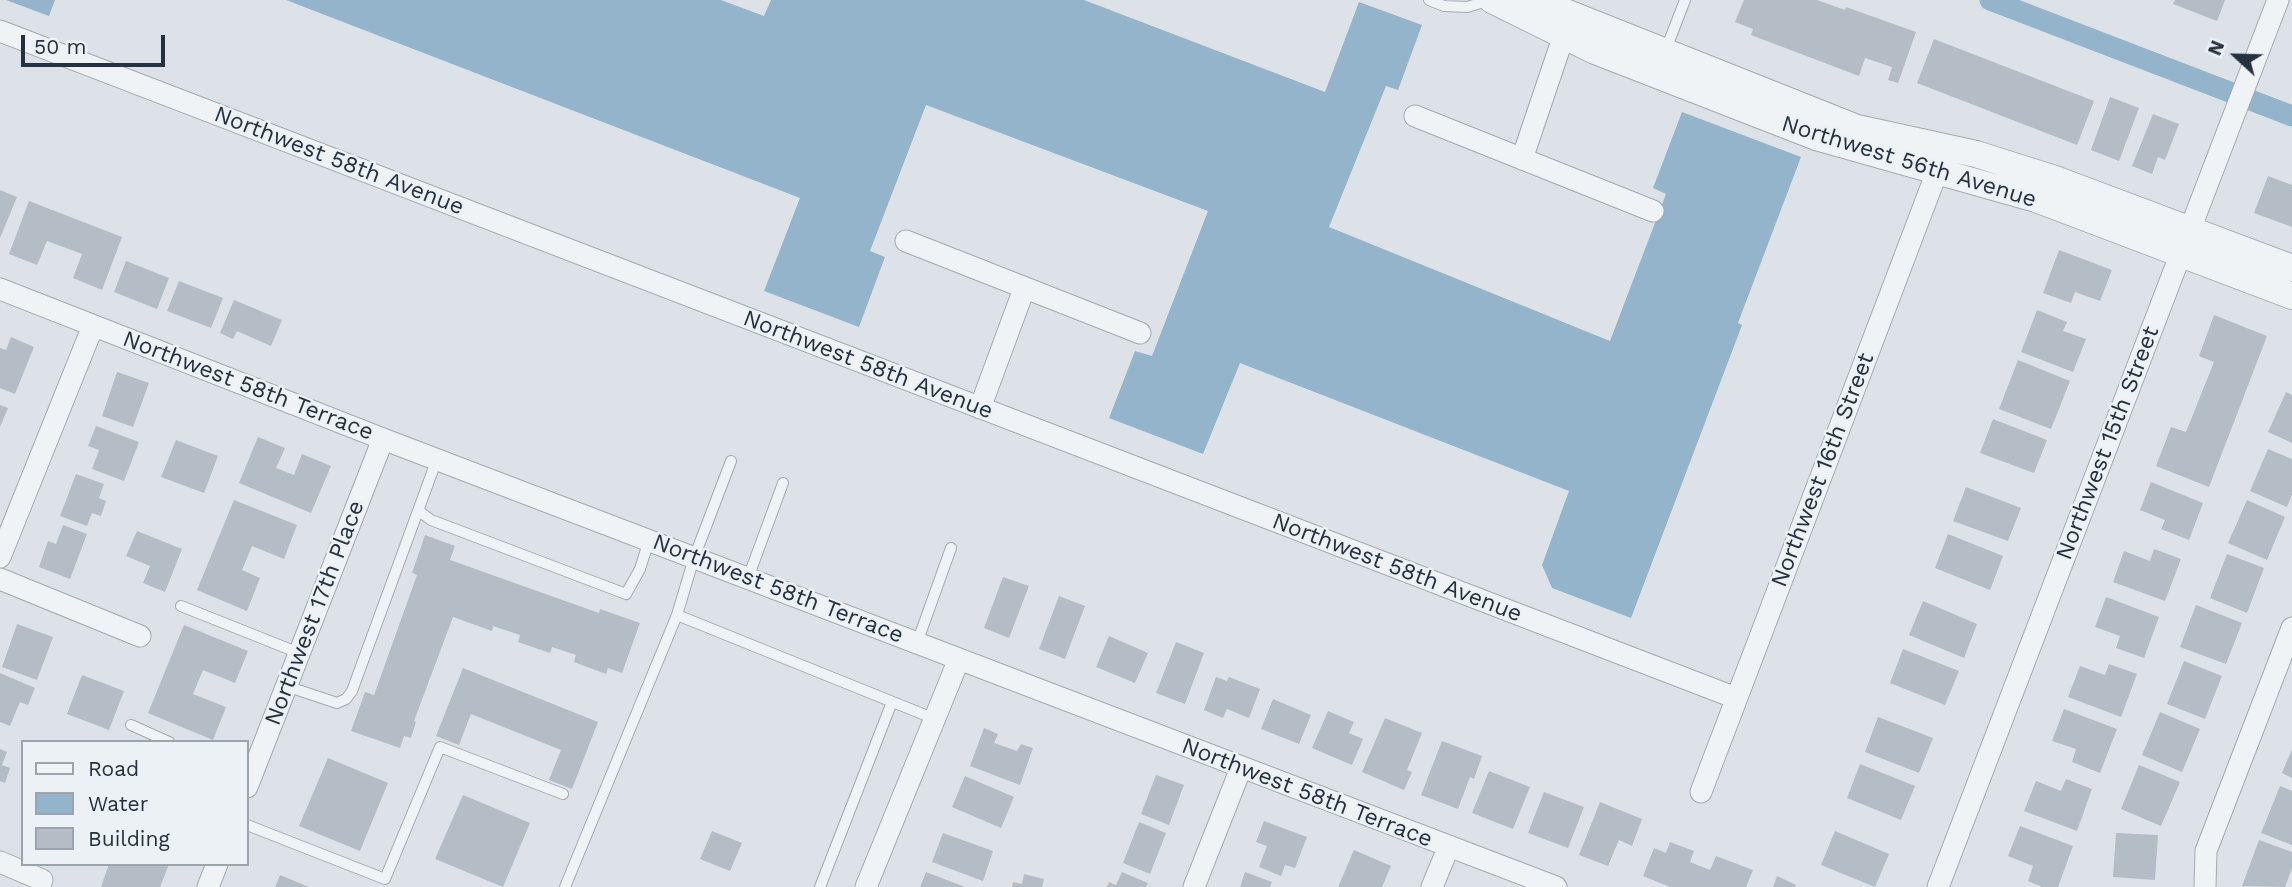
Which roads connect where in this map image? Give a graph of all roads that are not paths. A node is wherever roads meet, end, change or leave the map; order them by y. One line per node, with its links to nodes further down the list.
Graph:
1 (1429, 0): 2 (lane)
2 (1491, 0): 6 (street, Northwest 56th Avenue)
3 (1535, 0): 6 (street, Northwest 56th Avenue)
4 (1685, 0): 8 (lane)
5 (2278, 0): 14 (street, Northwest 15th Street)
6 (1567, 25): 8 (street, Northwest 56th Avenue); 10 (street); 11 (street, Northwest 56th Avenue)
7 (0, 31): 21 (street, Northwest 58th Avenue)
8 (1665, 52): 11 (street, Northwest 56th Avenue)
9 (1415, 116): 10 (street)
10 (1522, 159): 12 (street)
11 (1942, 160): 14 (street, Northwest 56th Avenue); 41 (street, Northwest 16th Street)
12 (1653, 211)
13 (906, 241): 17 (street)
14 (2185, 241): 15 (street, Northwest 56th Avenue); 18 (street, Northwest 56th Avenue); 62 (street, Northwest 15th Street)
15 (2292, 268)
16 (0, 289): 19 (street, Northwest 58th Terrace)
17 (1024, 289): 20 (street); 21 (street)
18 (2292, 296)
19 (93, 326): 22 (street, Northwest 58th Terrace); 29 (street)
20 (1140, 333)
21 (980, 408): 41 (street, Northwest 58th Avenue)
22 (383, 439): 23 (street, Northwest 58th Terrace); 38 (street, Northwest 17th Place)
23 (437, 459): 26 (lane); 27 (street, Northwest 58th Terrace)
24 (731, 461): 30 (lane)
25 (783, 483): 31 (lane)
26 (419, 511): 27 (lane); 40 (lane)
27 (649, 540): 30 (street, Northwest 58th Terrace)
28 (951, 548): 37 (lane)
29 (0, 557)
30 (694, 558): 31 (street, Northwest 58th Terrace); 34 (lane)
31 (748, 578): 37 (street, Northwest 58th Terrace)
32 (0, 579): 36 (street)
33 (181, 606): 38 (lane)
34 (677, 615): 42 (lane); 56 (lane)
35 (2292, 628): 63 (street)
36 (141, 636)
37 (917, 643): 39 (street, Northwest 58th Terrace)
38 (299, 653): 40 (street, Northwest 17th Place)
39 (959, 659): 43 (street); 46 (street, Northwest 58th Terrace)
40 (286, 686): 47 (street, Northwest 17th Place)
41 (1737, 698): 48 (street, Northwest 16th Street)
42 (892, 702): 43 (lane); 57 (lane)
43 (935, 719): 58 (street)
44 (131, 725): 45 (lane)
45 (165, 740)
46 (1241, 768): 51 (street, Northwest 58th Terrace); 59 (street)
47 (248, 779)
48 (1700, 792)
49 (564, 794): 50 (lane)
50 (248, 825)
51 (1448, 846): 60 (street); 61 (street, Northwest 58th Terrace)
52 (0, 862): 54 (street)
53 (215, 866): 55 (street)
54 (43, 880)
55 (208, 887)
56 (565, 887)
57 (820, 887)
58 (866, 887)
59 (1194, 887)
60 (1432, 887)
61 (1556, 887)
62 (1938, 887)
63 (2205, 887)

